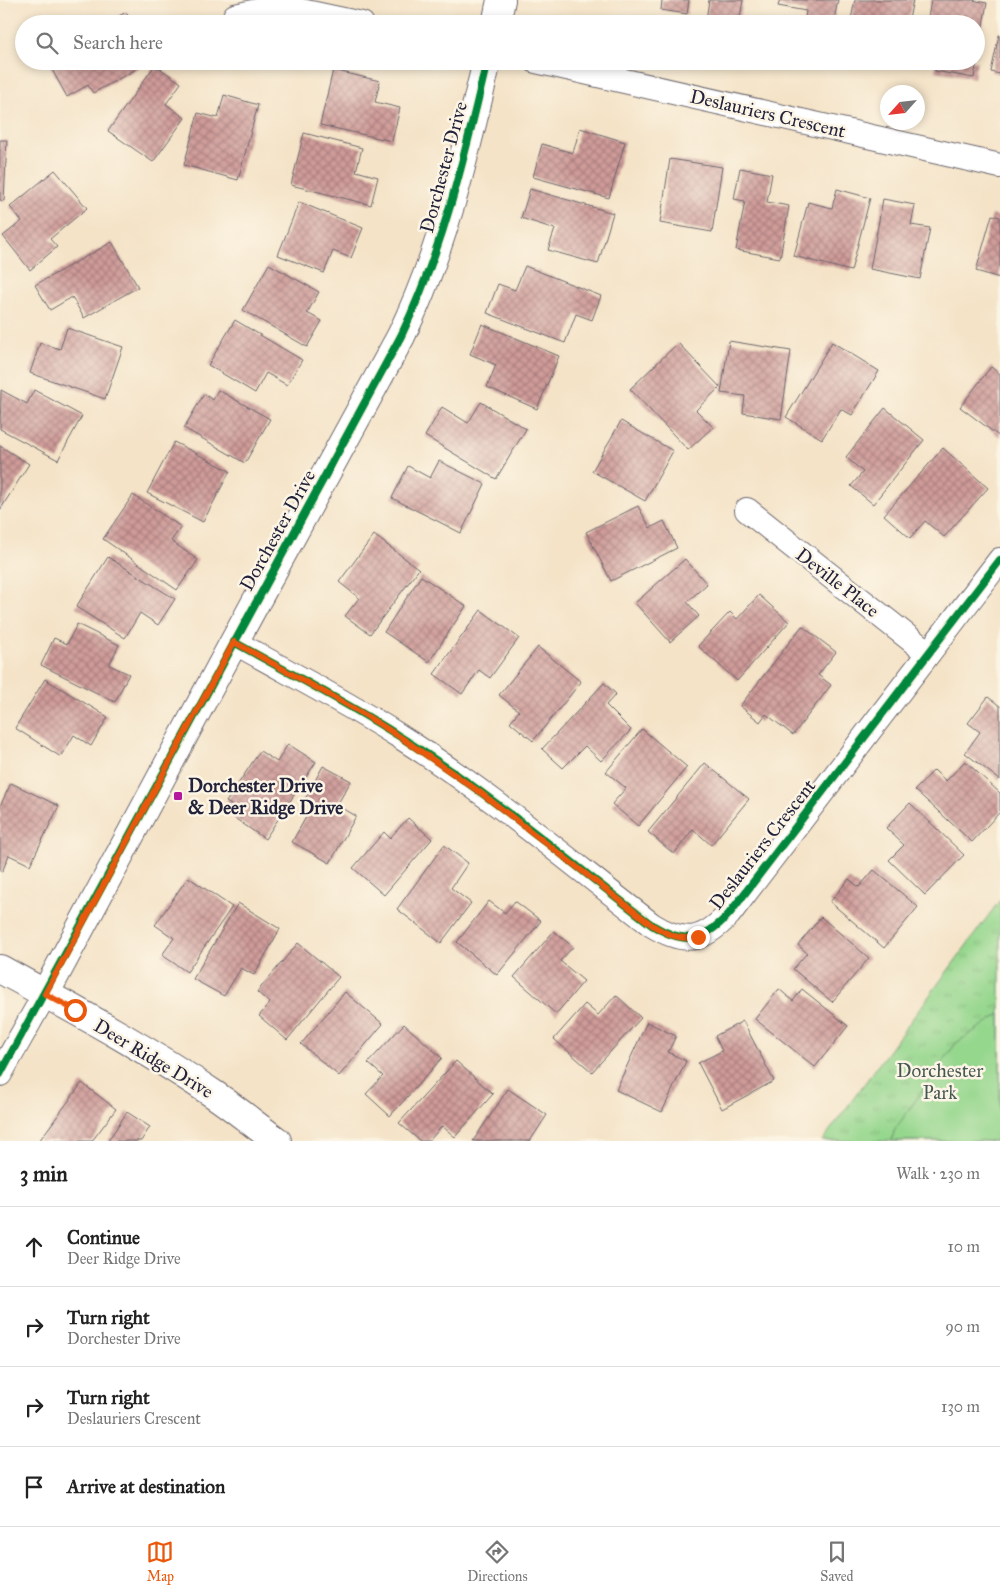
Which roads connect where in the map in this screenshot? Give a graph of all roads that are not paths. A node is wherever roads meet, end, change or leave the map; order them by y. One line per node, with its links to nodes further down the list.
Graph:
1 (501, 0): 4 (street)
2 (240, 15): 3 (street)
3 (320, 15)
4 (498, 15)
5 (485, 70): 10 (street, Dorchester Drive)
6 (576, 70): 7 (street, Deslauriers Crescent)
7 (1000, 166)
8 (747, 510): 11 (street, Deville Place)
9 (1000, 560): 11 (street, Deslauriers Crescent)
10 (234, 642): 11 (street, Deslauriers Crescent); 13 (street, Dorchester Drive)
11 (928, 653)
12 (0, 969): 13 (street, Deer Ridge Drive)
13 (45, 994): 14 (street); 15 (street, Deer Ridge Drive)
14 (0, 1074)
15 (276, 1141)

